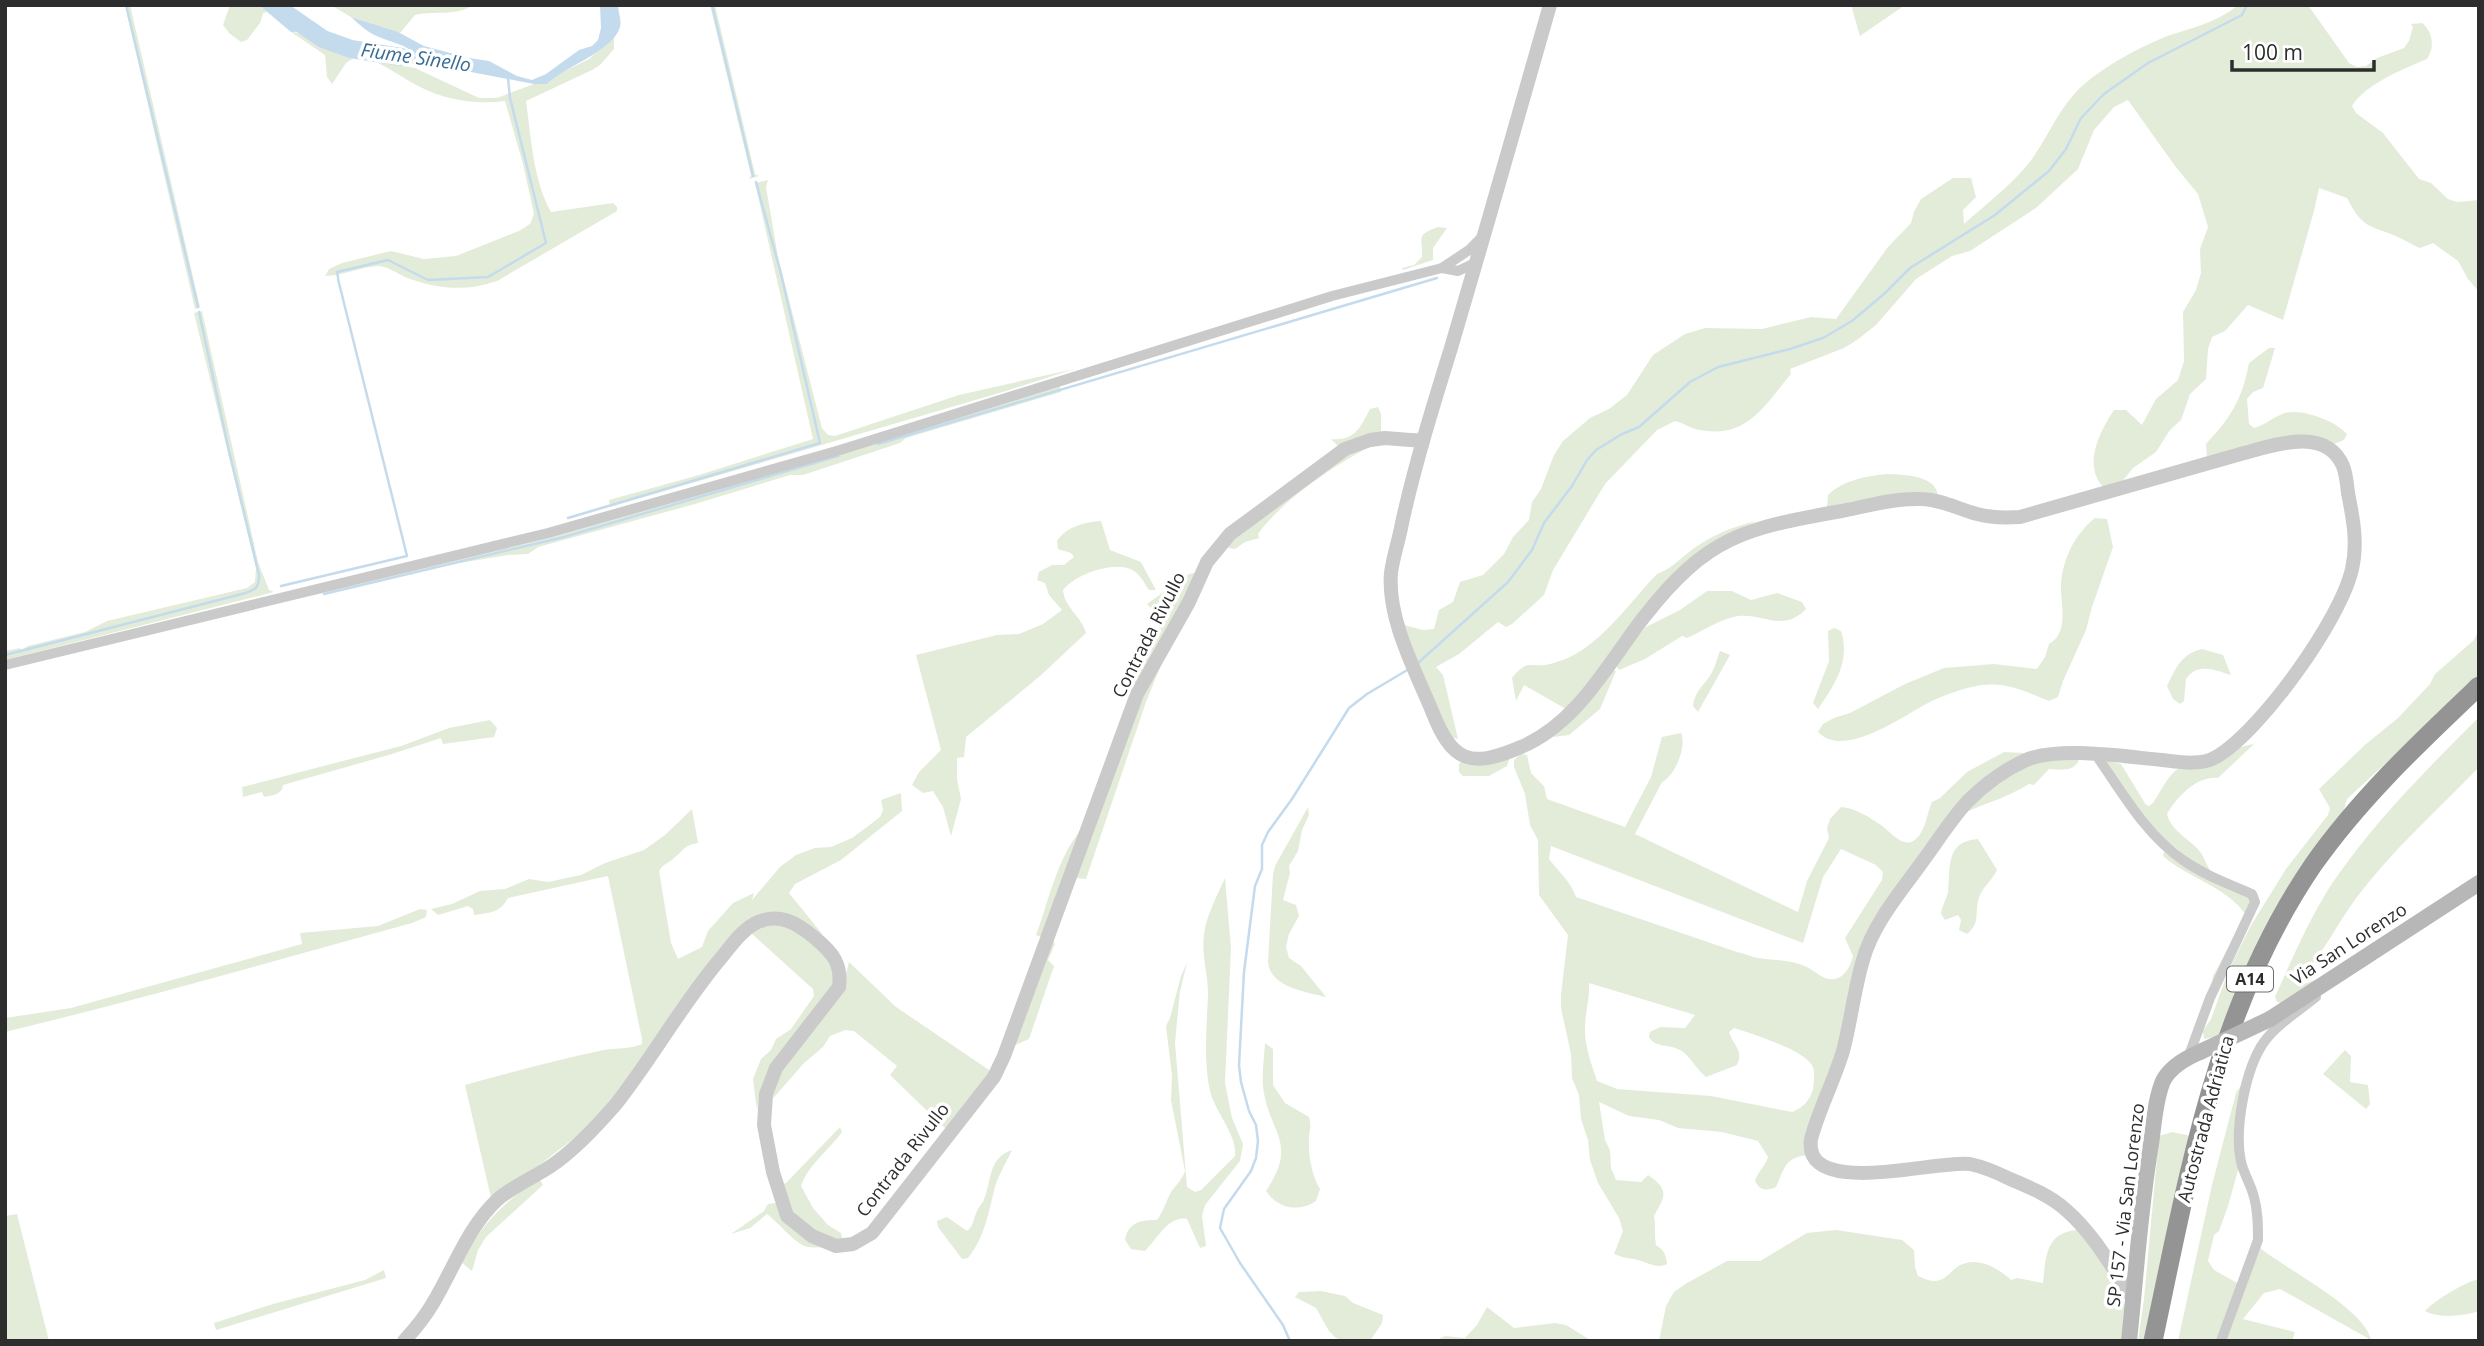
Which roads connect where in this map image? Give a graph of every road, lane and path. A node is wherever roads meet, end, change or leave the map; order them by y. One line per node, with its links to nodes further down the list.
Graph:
1 (1550, 5): 2 (street)
2 (1484, 234): 3 (street); 4 (street)
3 (1476, 262): 4 (street); 5 (street)
4 (1449, 266): 5 (street); 7 (street)
5 (1467, 292): 6 (street)
6 (1423, 441): 10 (street); 15 (street, Contrada Rivullo)
7 (5, 665)
8 (2479, 686): 17 (highway, Autostrada Adriatica / A14)
9 (2479, 703): 18 (highway, Autostrada Adriatica / A14)
10 (2096, 755): 13 (street); 14 (street)
11 (2479, 883): 12 (main road, Via San Lorenzo)
12 (2332, 977): 13 (main road, Via San Lorenzo, bridge); 19 (street)
13 (2194, 1055): 14 (main road, SP 157 - Via San Lorenzo)
14 (2133, 1299): 16 (main road, SP 157 - Via San Lorenzo)
15 (404, 1341)
16 (2129, 1341)
17 (2153, 1341)
18 (2166, 1341)
19 (2221, 1341)

